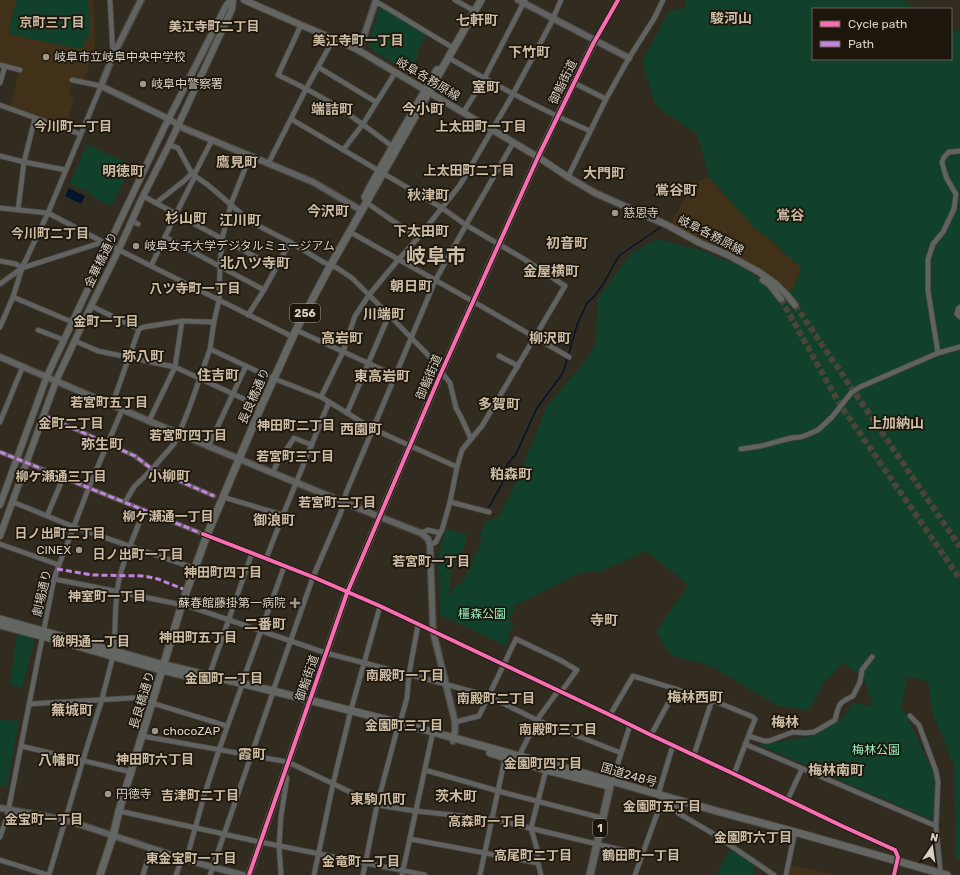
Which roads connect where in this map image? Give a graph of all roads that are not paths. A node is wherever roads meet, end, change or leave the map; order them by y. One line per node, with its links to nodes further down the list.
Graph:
1 (110, 0): 20 (street)
2 (141, 0): 20 (street)
3 (232, 0): 41 (main road, 金華橋通り); 44 (main road, 金華橋通り)
4 (244, 0): 15 (main road, 岐阜各務原線)
5 (455, 0): 13 (street)
6 (476, 0): 13 (highway, 長良橋通り / 256)
7 (481, 0): 21 (highway, 長良橋通り / 256)
8 (562, 0): 14 (street)
9 (618, 0): 17 (street, 御鮨街道)
10 (663, 0): 22 (street)
11 (376, 1): 18 (street); 19 (street)
12 (523, 1): 14 (street); 27 (street)
13 (471, 9): 18 (highway, 長良橋通り / 256)
14 (553, 18): 17 (street); 34 (street)
15 (301, 25): 16 (main road, 岐阜各務原線); 32 (street)
16 (334, 38): 19 (main road, 岐阜各務原線); 24 (street)
17 (595, 40): 22 (street); 29 (street, 御鮨街道)
18 (450, 46): 33 (highway, 長良橋通り / 256)
19 (358, 50): 26 (main road, 岐阜各務原線)
20 (113, 56): 31 (street)
21 (449, 58): 27 (street); 33 (highway, 長良橋通り / 256)
22 (629, 58): 35 (street)
23 (2, 66): 25 (street); 30 (street)
24 (318, 67): 32 (street); 36 (street)
25 (20, 70)
26 (395, 72): 33 (main road, 岐阜各務原線); 36 (street)
27 (484, 78): 34 (street); 38 (street)
28 (72, 80): 31 (street)
29 (574, 83): 35 (street); 39 (street, 御鮨街道)
30 (0, 84)
31 (100, 86): 41 (street); 47 (street)
32 (306, 88): 42 (street); 43 (street)
33 (427, 91): 38 (main road, 岐阜各務原線); 51 (highway, 長良橋通り / 256); 60 (highway, 長良橋通り / 256)
34 (513, 94): 39 (street); 45 (street)
35 (606, 99): 46 (street)
36 (376, 102): 43 (street)
37 (0, 105): 40 (street)
38 (463, 113): 45 (main road, 岐阜各務原線)
39 (557, 117): 46 (street); 56 (street, 御鮨街道)
40 (35, 118): 47 (street); 57 (street)
41 (169, 119): 44 (street); 79 (main road, 金華橋通り)
42 (291, 119): 52 (street); 58 (street)
43 (363, 124): 51 (street); 52 (street)
44 (178, 125): 48 (street); 50 (main road, 金華橋通り)
45 (492, 130): 49 (main road, 岐阜各務原線); 68 (street)
46 (590, 131): 62 (street)
47 (80, 134): 59 (street)
48 (212, 140): 55 (street); 61 (street)
49 (513, 143): 56 (main road, 岐阜各務原線); 73 (street)
50 (169, 145): 61 (street); 63 (main road, 金華橋通り)
51 (392, 147): 60 (highway, 長良橋通り / 256)
52 (343, 150): 60 (street)
53 (960, 151): 119 (street)
54 (0, 156): 57 (street)
55 (250, 156): 58 (street); 66 (street)
56 (538, 157): 62 (main road, 岐阜各務原線); 80 (street, 御鮨街道)
57 (24, 162): 59 (street); 70 (street)
58 (268, 164): 69 (street)
59 (66, 170): 71 (street)
60 (381, 172): 65 (highway, 長良橋通り / 256); 68 (street); 69 (highway, 長良橋通り / 256)
61 (194, 175): 64 (street); 66 (street); 72 (street)
62 (568, 177): 85 (main road, 岐阜各務原線)
63 (143, 196): 64 (street); 81 (main road, 金華橋通り)
64 (156, 203): 72 (street)
65 (367, 203): 74 (highway, 長良橋通り / 256); 76 (street)
66 (231, 204): 77 (street); 78 (street)
67 (0, 208): 70 (street)
68 (442, 208): 73 (street); 76 (street)
69 (359, 209): 84 (highway, 長良橋通り / 256)
70 (18, 210): 71 (street)
71 (48, 212): 79 (street); 88 (street)
72 (176, 214): 75 (street); 77 (street)
73 (466, 225): 80 (street); 90 (street)
74 (350, 232): 82 (street); 84 (highway, 長良橋通り / 256)
75 (165, 237): 86 (street); 87 (street)
76 (418, 238): 82 (street)
77 (222, 239): 87 (street); 89 (street)
78 (290, 242): 84 (street); 89 (street)
79 (106, 243): 81 (street); 88 (street); 105 (main road, 金華橋通り)
80 (499, 244): 97 (street, 御鮨街道); 113 (street)
81 (119, 249): 86 (street); 99 (main road, 金華橋通り)
82 (398, 260): 90 (street); 93 (street)
83 (0, 261): 88 (street)
84 (330, 264): 93 (street); 110 (highway, 長良橋通り / 256); 111 (highway, 長良橋通り / 256)
85 (745, 264): 95 (main road, 岐阜各務原線); 98 (main road, 岐阜各務原線)
86 (151, 266): 96 (street)
87 (220, 266): 92 (street); 96 (street)
88 (22, 268): 91 (street); 94 (street)
89 (276, 268): 92 (street)
90 (435, 281): 97 (street); 112 (street)
91 (0, 284)
92 (264, 290): 101 (street)
93 (370, 295): 102 (street); 118 (street)
94 (13, 297): 105 (street); 107 (street)
95 (781, 299)
96 (219, 300): 101 (street); 106 (street)
97 (474, 302): 113 (street); 129 (street, 御鮨街道)
98 (795, 305)
99 (91, 306): 108 (street); 115 (main road, 金華橋通り)
100 (960, 307): 103 (street)
101 (248, 315): 111 (street)
102 (389, 315): 112 (street); 124 (street)
103 (960, 317)
104 (182, 321): 106 (street); 108 (street); 128 (street)
105 (72, 322): 114 (main road, 金華橋通り)
106 (214, 322): 117 (street)
107 (0, 327)
108 (139, 329): 122 (street)
109 (38, 330): 114 (street)
110 (296, 330): 118 (street); 132 (highway, 長良橋通り / 256)
111 (290, 335): 132 (highway, 長良橋通り / 256)
112 (411, 338): 129 (street); 131 (street)
113 (535, 338): 123 (street); 127 (street)
114 (64, 340): 130 (main road, 金華橋通り)
115 (75, 341): 122 (street); 134 (main road, 金華橋通り)
116 (960, 347): 119 (street)
117 (210, 349): 126 (street); 133 (street)
118 (343, 352): 124 (street); 136 (street)
119 (938, 353): 152 (street)
120 (499, 356): 127 (street)
121 (0, 357): 125 (street)
122 (130, 357): 128 (street); 138 (street)
123 (568, 357)
124 (368, 364): 131 (street); 141 (street)
125 (23, 366): 130 (street); 144 (street)
126 (246, 366): 132 (street); 135 (street)
127 (518, 366): 147 (street)
128 (175, 367): 133 (street); 143 (street)
129 (441, 373): 147 (street); 150 (street, 御鮨街道)
130 (47, 376): 134 (street); 154 (main road, 金華橋通り)
131 (396, 376): 145 (street)
132 (272, 377): 136 (street); 139 (highway, 長良橋通り / 256); 155 (highway, 長良橋通り / 256)
133 (200, 378): 135 (street); 146 (street)
134 (56, 381): 138 (street); 156 (main road, 金華橋通り)
135 (232, 394): 139 (street); 151 (street)
136 (321, 398): 137 (street)
137 (329, 402): 141 (street); 149 (street)
138 (112, 405): 140 (street)
139 (257, 405): 155 (highway, 長良橋通り / 256)
140 (122, 410): 143 (street); 148 (street, 劇場通り)
141 (347, 413): 145 (street)
142 (48, 417): 148 (street)
143 (149, 421): 146 (street)
144 (0, 422)
145 (373, 430): 150 (street); 168 (street)
146 (179, 434): 151 (street); 158 (street)
147 (471, 439): 157 (street)
148 (108, 444): 158 (street); 162 (street, 劇場通り)
149 (312, 445): 159 (street); 161 (street)
150 (410, 446): 157 (street); 175 (street, 御鮨街道)
151 (208, 447): 155 (street)
152 (741, 449)
153 (0, 452): 154 (street)
154 (17, 459): 156 (street); 165 (main road, 金華橋通り)
155 (237, 459): 159 (street); 164 (highway, 長良橋通り / 256); 179 (highway, 長良橋通り / 256)
156 (26, 463): 160 (street); 166 (main road, 金華橋通り)
157 (457, 467): 169 (street)
158 (152, 469): 163 (street); 167 (street)
159 (272, 473): 161 (street)
160 (63, 478): 162 (street); 174 (street)
161 (296, 483): 168 (street); 173 (street)
162 (88, 487): 167 (street); 176 (street, 劇場通り)
163 (214, 496)
164 (223, 497): 173 (street); 179 (highway, 長良橋通り / 256)
165 (1, 498): 170 (main road, 金華橋通り)
166 (13, 502): 174 (street); 180 (main road, 金華橋通り)
167 (125, 502): 171 (street)
168 (344, 502): 175 (street); 189 (street)
169 (450, 502): 172 (street); 178 (street)
170 (0, 505)
171 (144, 510): 179 (street); 183 (street)
172 (489, 512)
173 (283, 515): 185 (street)
174 (47, 516): 176 (street)
175 (380, 517): 177 (street); 192 (street, 御鮨街道)
176 (74, 527): 183 (street); 186 (street, 劇場通り)
177 (421, 533): 178 (street); 182 (street)
178 (440, 533): 182 (street)
179 (205, 534): 184 (street); 187 (highway, 長良橋通り / 256); 193 (highway, 長良橋通り / 256)
180 (0, 536)
181 (0, 544): 186 (street)
182 (430, 545): 200 (street)
183 (130, 546): 187 (street); 191 (street)
184 (252, 553): 185 (street); 196 (street)
185 (266, 559): 188 (street)
186 (58, 565): 190 (street, 劇場通り)
187 (191, 567): 193 (highway, 長良橋通り / 256)
188 (284, 567): 189 (street); 199 (street)
189 (312, 577): 192 (street); 202 (street)
190 (54, 579): 191 (street); 201 (street, 劇場通り)
191 (117, 592): 193 (street); 203 (street)
192 (347, 593): 194 (street); 204 (street, 御鮨街道)
193 (180, 604): 196 (street); 208 (highway, 長良橋通り / 256)
194 (380, 606): 198 (street); 206 (street)
195 (0, 619): 201 (highway)
196 (229, 619): 199 (street); 210 (street)
197 (0, 625): 201 (highway)
198 (418, 625): 200 (street); 209 (street)
199 (261, 630): 202 (street); 212 (street)
200 (433, 631): 207 (street); 211 (street)
201 (43, 634): 203 (highway); 221 (street, 劇場通り)
202 (291, 641): 204 (street); 215 (street)
203 (113, 653): 208 (highway); 217 (street)
204 (326, 653): 206 (street); 220 (street, 御鮨街道)
205 (872, 657): 233 (street)
206 (364, 663): 209 (street); 222 (street)
207 (504, 665): 214 (street); 214 (street); 216 (street)
208 (161, 667): 210 (highway, 国道248号); 212 (highway, 国道248号); 219 (highway, 長良橋通り)
209 (409, 674): 211 (street); 227 (street)
210 (209, 676): 212 (highway, 国道248号)
211 (445, 684): 216 (street); 226 (street)
212 (242, 686): 215 (highway, 国道248号); 229 (street)
213 (676, 689): 218 (street); 223 (street); 230 (street)
214 (560, 691): 223 (street); 225 (street)
215 (273, 693): 220 (highway, 国道248号); 241 (street)
216 (488, 696): 225 (street); 226 (street)
217 (102, 699): 219 (street); 221 (street); 244 (street)
218 (712, 700): 233 (street); 240 (street)
219 (151, 701): 229 (street); 231 (highway, 長良橋通り); 249 (highway, 長良橋通り)
220 (309, 702): 222 (highway, 国道248号); 245 (street, 御鮨街道)
221 (29, 704): 237 (street, 劇場通り)
222 (351, 712): 227 (highway, 国道248号); 252 (street)
223 (610, 715): 228 (street)
224 (910, 716): 267 (street)
225 (537, 720): 239 (street); 242 (street)
226 (455, 722): 234 (street)
227 (399, 724): 232 (highway, 国道248号); 234 (highway, 国道248号); 259 (street)
228 (630, 725): 230 (street); 239 (street)
229 (227, 726): 238 (street)
230 (651, 735): 236 (street)
231 (142, 736): 238 (street); 263 (highway, 長良橋通り)
232 (432, 736): 234 (highway, 国道248号); 247 (street)
233 (749, 736): 235 (street)
234 (453, 739): 242 (highway, 国道248号); 243 (highway, 国道248号)
235 (745, 744): 246 (street); 251 (street)
236 (673, 745): 240 (street); 255 (street)
237 (20, 746): 244 (street); 261 (street, 劇場通り)
238 (219, 750): 241 (street); 268 (street)
239 (621, 753): 253 (street)
240 (694, 755): 251 (street)
241 (252, 756): 245 (street); 270 (street)
242 (519, 756): 253 (highway, 国道248号)
243 (506, 758): 248 (highway, 国道248号); 254 (street)
244 (83, 760): 249 (street); 266 (street)
245 (288, 762): 250 (street, 御鮨街道); 252 (street)
246 (802, 769): 256 (street); 267 (street)
247 (425, 770): 254 (street); 262 (street)
248 (546, 770): 253 (highway, 国道248号); 257 (street)
249 (127, 771): 271 (highway, 長良橋通り)
250 (284, 773): 275 (street); 277 (street, 御鮨街道)
251 (734, 774): 256 (street)
252 (332, 784): 259 (street); 280 (street)
253 (611, 785): 255 (highway, 国道248号); 264 (main road, 1); 276 (main road, 1)
254 (498, 791): 257 (street); 265 (street)
255 (660, 798): 258 (highway, 国道248号); 281 (street); 284 (highway, 国道248号)
256 (788, 799): 284 (street)
257 (538, 801): 264 (street); 269 (street)
258 (676, 804): 272 (highway, 国道248号); 307 (street)
259 (377, 805): 262 (street); 286 (street)
260 (0, 808): 261 (street)
261 (9, 809): 266 (street); 273 (street, 劇場通り)
262 (415, 811): 265 (street); 274 (street)
263 (119, 812): 268 (street); 271 (highway, 長良橋通り)
264 (602, 818): 276 (main road, 1)
265 (492, 819): 269 (street); 279 (street)
266 (66, 820): 271 (street); 290 (street)
267 (936, 826): 289 (street)
268 (196, 828): 270 (street); 282 (street)
269 (531, 828): 276 (street); 285 (street)
270 (224, 834): 275 (street); 287 (street)
271 (110, 835): 278 (street); 291 (highway, 長良橋通り); 292 (highway, 長良橋通り)
272 (794, 836): 284 (highway, 国道248号); 308 (street)
273 (0, 837)
274 (410, 839): 279 (street); 288 (street)
275 (260, 842): 277 (street); 297 (street)
276 (598, 844): 281 (street); 304 (main road, 1); 305 (main road, 1)
277 (279, 846): 280 (street); 298 (street, 御鮨街道)
278 (151, 848): 282 (street); 293 (street)
279 (485, 853): 285 (street); 302 (street)
280 (318, 854): 286 (street); 299 (street)
281 (643, 854): 306 (street)
282 (184, 859): 287 (street); 294 (street)
283 (0, 860): 290 (street)
284 (896, 862): 289 (highway, 国道248号); 309 (street)
285 (538, 863): 303 (street)
286 (365, 864): 288 (street); 300 (street)
287 (212, 867): 295 (street); 296 (street)
288 (403, 873): 301 (street)
289 (936, 874): 310 (highway, 国道248号)
290 (49, 875)
291 (95, 875)
292 (100, 875)
293 (143, 875)
294 (176, 875)
295 (210, 875)
296 (244, 875)
297 (249, 875)
298 (281, 875)
299 (314, 875)
300 (363, 875)
301 (425, 875)
302 (480, 875)
303 (541, 875)
304 (590, 875)
305 (593, 875)
306 (635, 875)
307 (774, 875)
308 (786, 875)
309 (894, 875)
310 (947, 875)

